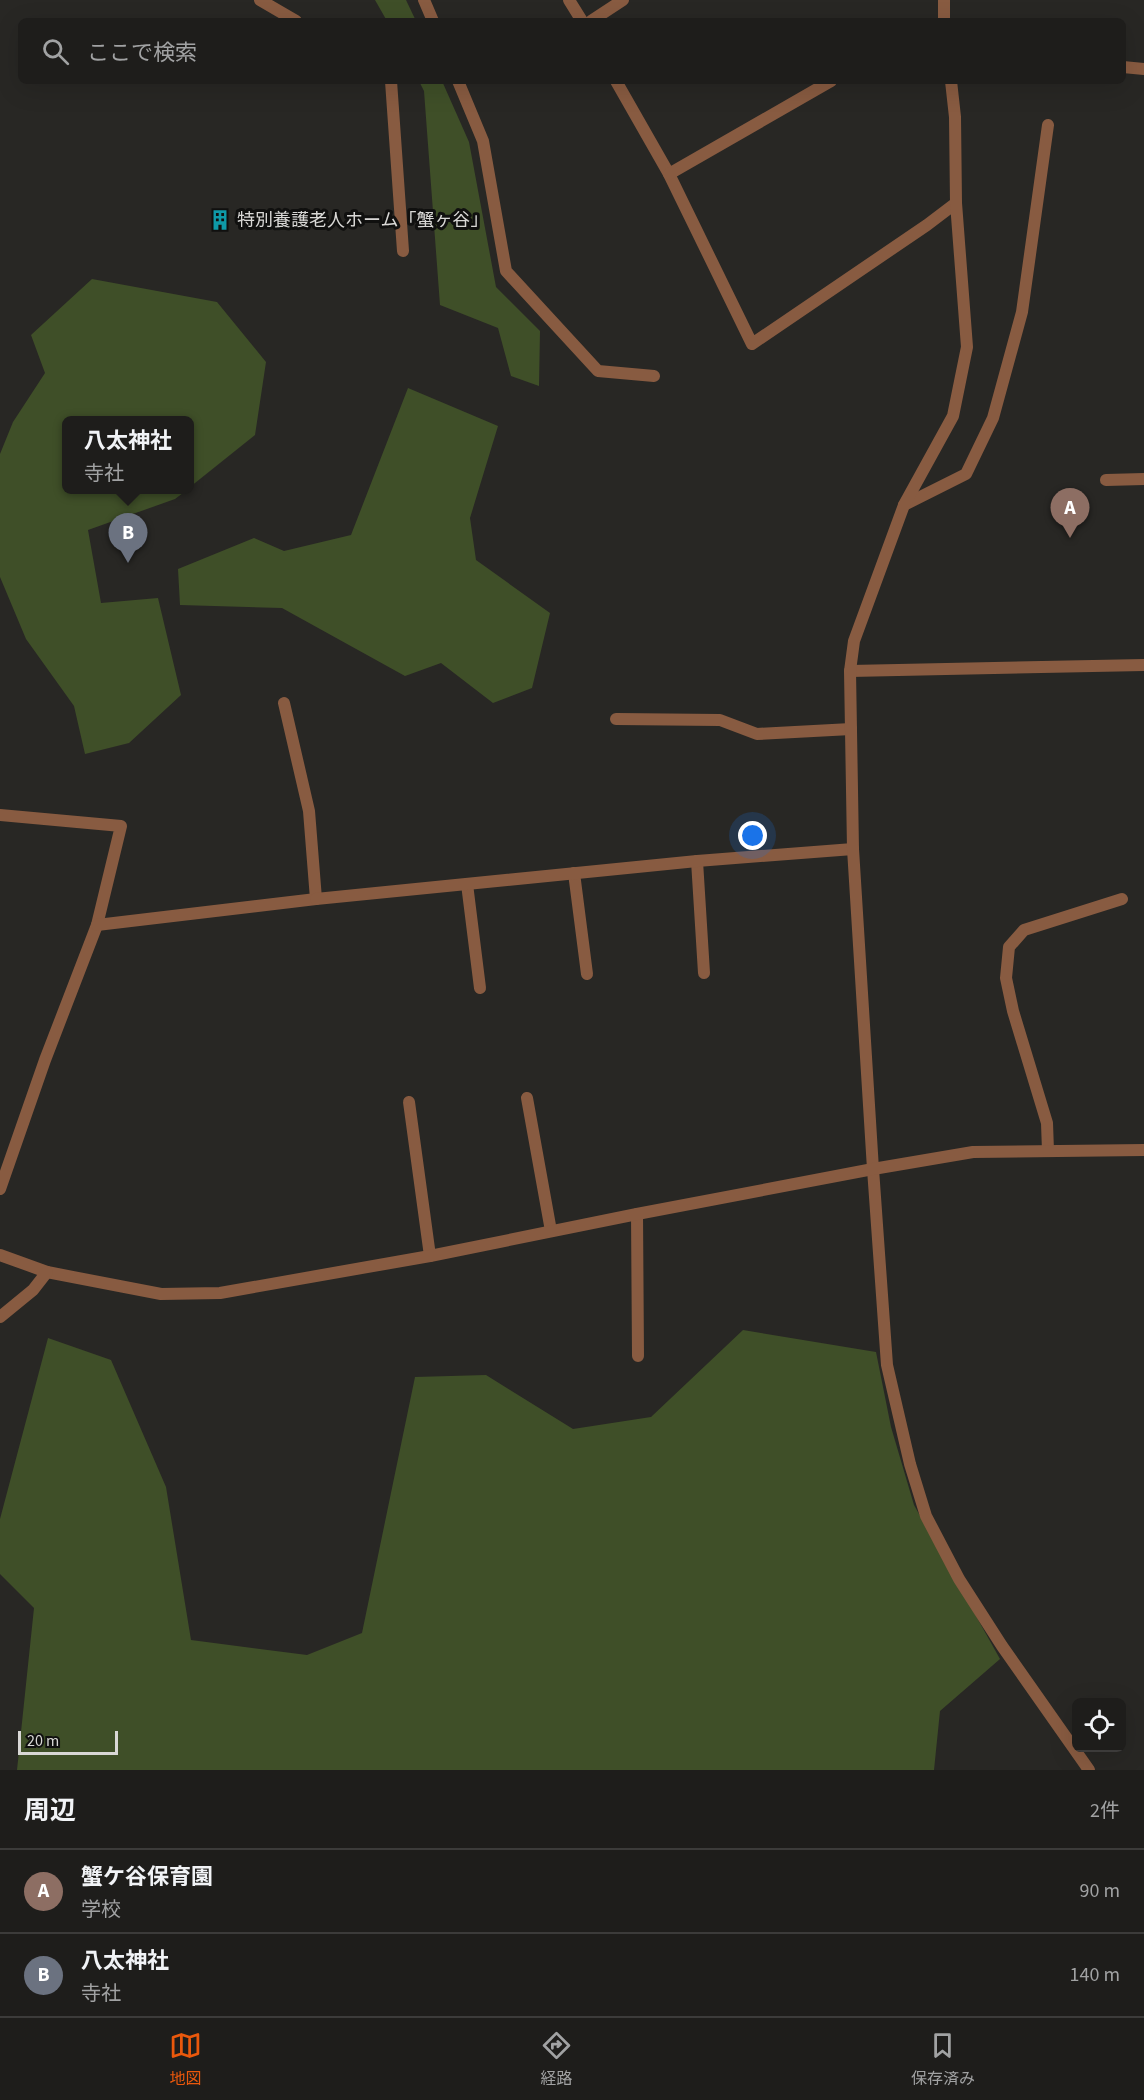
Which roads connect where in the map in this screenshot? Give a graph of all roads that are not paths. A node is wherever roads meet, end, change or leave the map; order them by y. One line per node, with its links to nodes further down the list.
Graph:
1 (260, 0): 6 (street)
2 (424, 0): 7 (street)
3 (569, 0): 8 (street)
4 (623, 0): 9 (street)
5 (944, 0): 10 (street)
6 (291, 18)
7 (431, 18)
8 (580, 18)
9 (596, 18)
10 (941, 18)
11 (1126, 67): 12 (street)
12 (1144, 69)
13 (391, 84): 21 (street)
14 (459, 84): 22 (street)
15 (618, 84): 19 (street)
16 (826, 84): 19 (street)
17 (951, 84): 20 (street)
18 (1048, 125): 25 (street)
19 (669, 174): 20 (street)
20 (956, 203): 25 (street)
21 (403, 251)
22 (654, 376)
23 (1144, 479): 24 (street)
24 (1106, 480)
25 (904, 505): 27 (street)
26 (1144, 665): 27 (street)
27 (850, 671): 30 (street)
28 (284, 703): 36 (street)
29 (616, 719): 30 (street)
30 (850, 729): 32 (street)
31 (0, 815): 38 (street)
32 (853, 849): 33 (street); 46 (street)
33 (697, 861): 34 (street); 39 (street)
34 (574, 873): 35 (street); 40 (street)
35 (467, 884): 36 (street); 41 (street)
36 (316, 898): 38 (street)
37 (1122, 899): 45 (street)
38 (97, 925): 47 (street)
39 (704, 973)
40 (586, 974)
41 (480, 988)
42 (527, 1098): 49 (street)
43 (409, 1102): 51 (street)
44 (1144, 1150): 45 (street)
45 (1048, 1151): 46 (street)
46 (873, 1169): 48 (street); 55 (street)
47 (0, 1189)
48 (637, 1214): 49 (street); 54 (street)
49 (551, 1231): 51 (street)
50 (0, 1256): 52 (street)
51 (429, 1256): 52 (street)
52 (47, 1272): 53 (street)
53 (0, 1317)
54 (638, 1356)
55 (1089, 1770)

